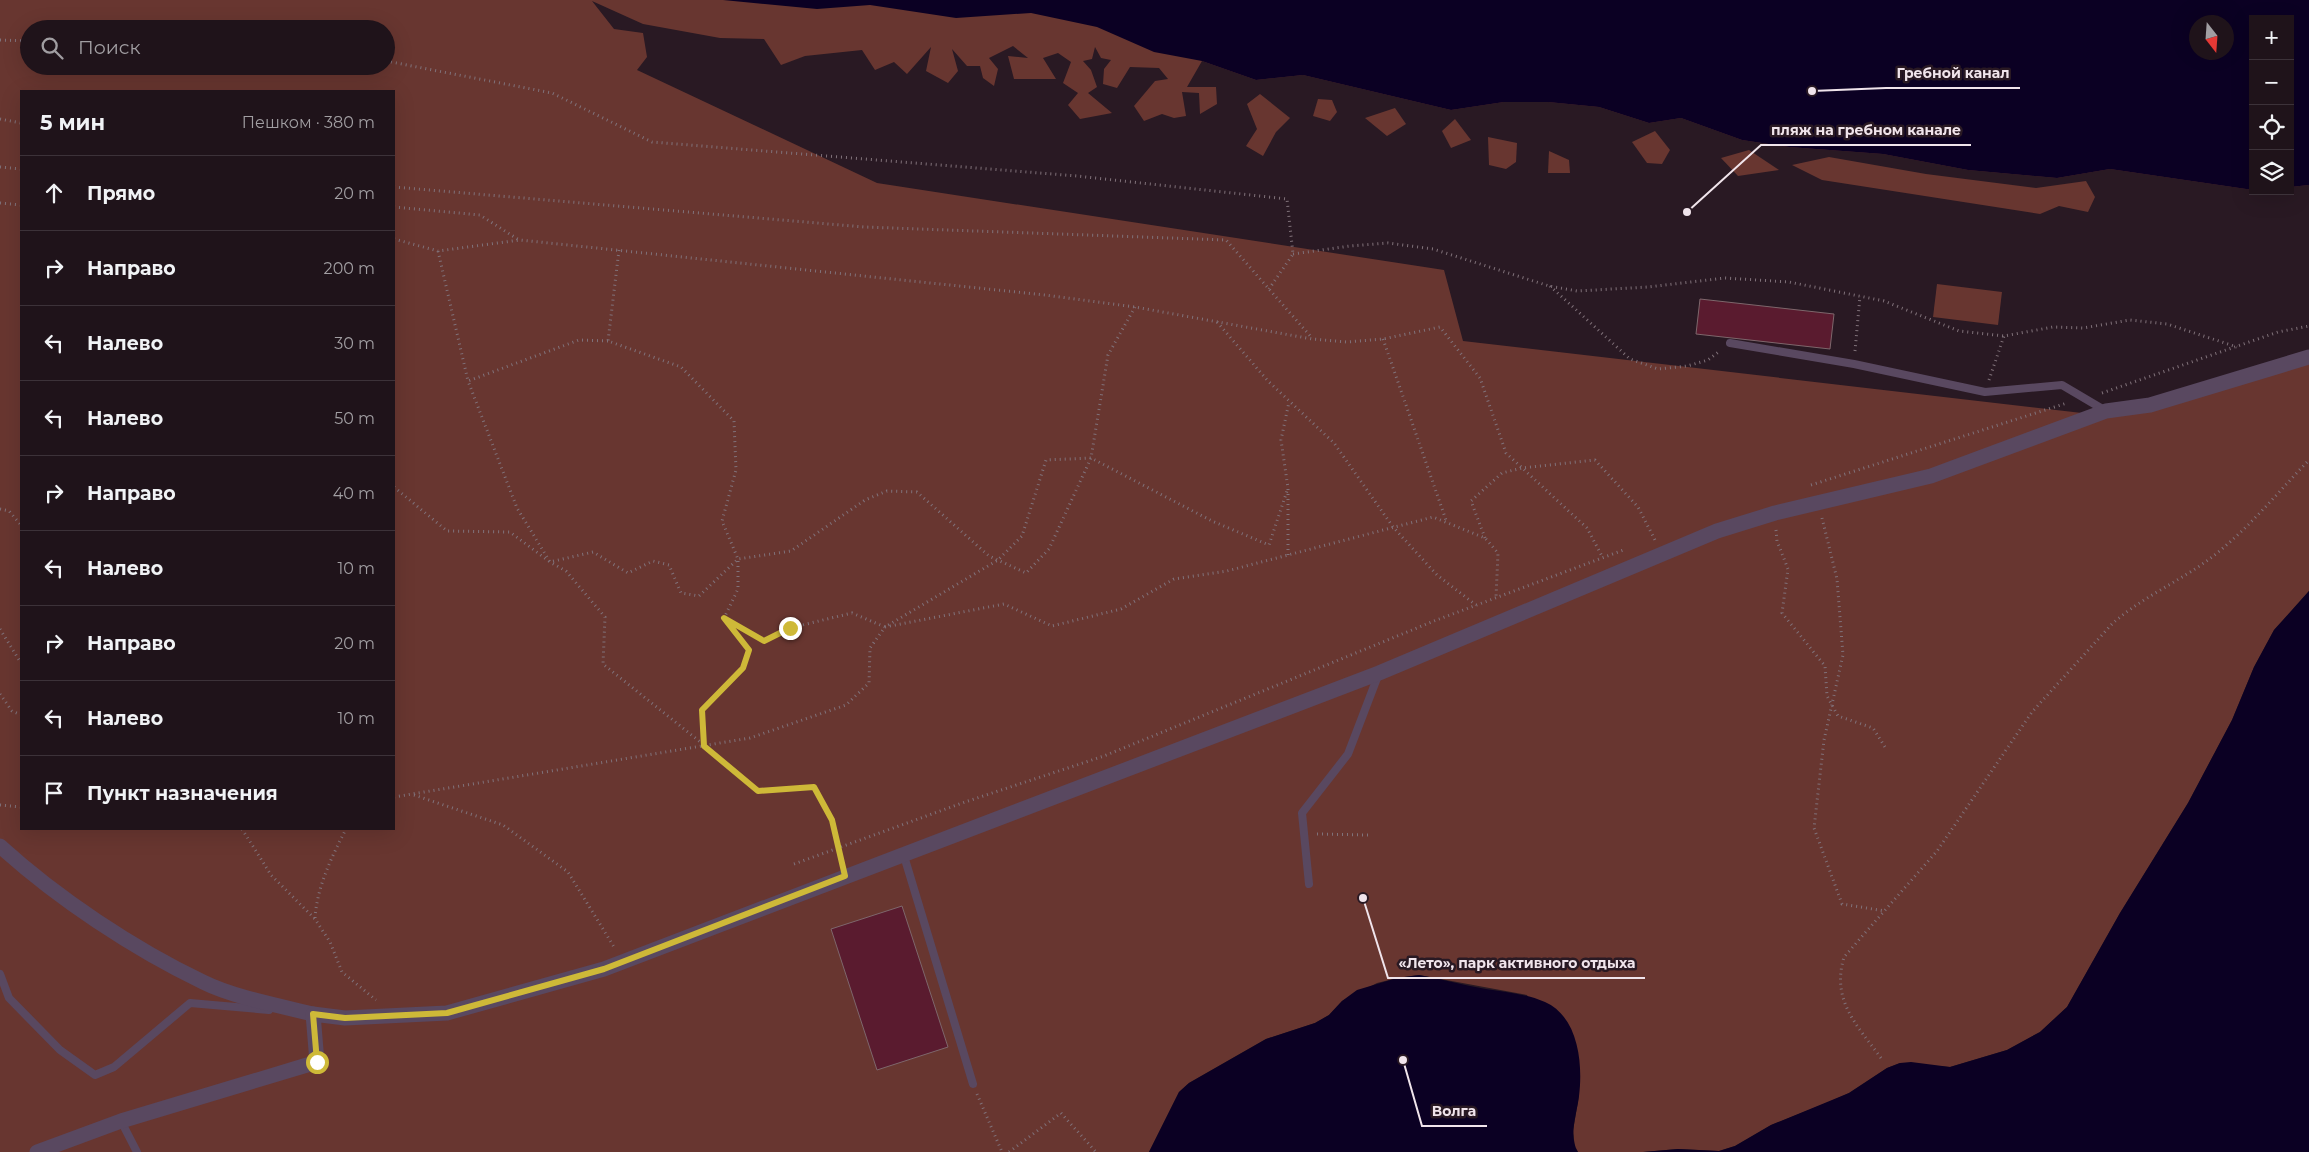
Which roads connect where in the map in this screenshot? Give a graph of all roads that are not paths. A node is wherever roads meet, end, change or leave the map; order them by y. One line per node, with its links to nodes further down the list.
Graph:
1 (1730, 343): 3 (lane)
2 (2309, 357): 3 (street)
3 (2106, 410): 4 (street)
4 (1379, 673): 6 (street); 7 (lane)
5 (0, 846): 9 (street)
6 (904, 856): 9 (street); 10 (lane)
7 (1309, 884)
8 (0, 974): 9 (lane)
9 (313, 1014): 11 (street)
10 (973, 1084)
11 (121, 1121): 12 (street); 13 (lane)
12 (37, 1152)
13 (138, 1152)

